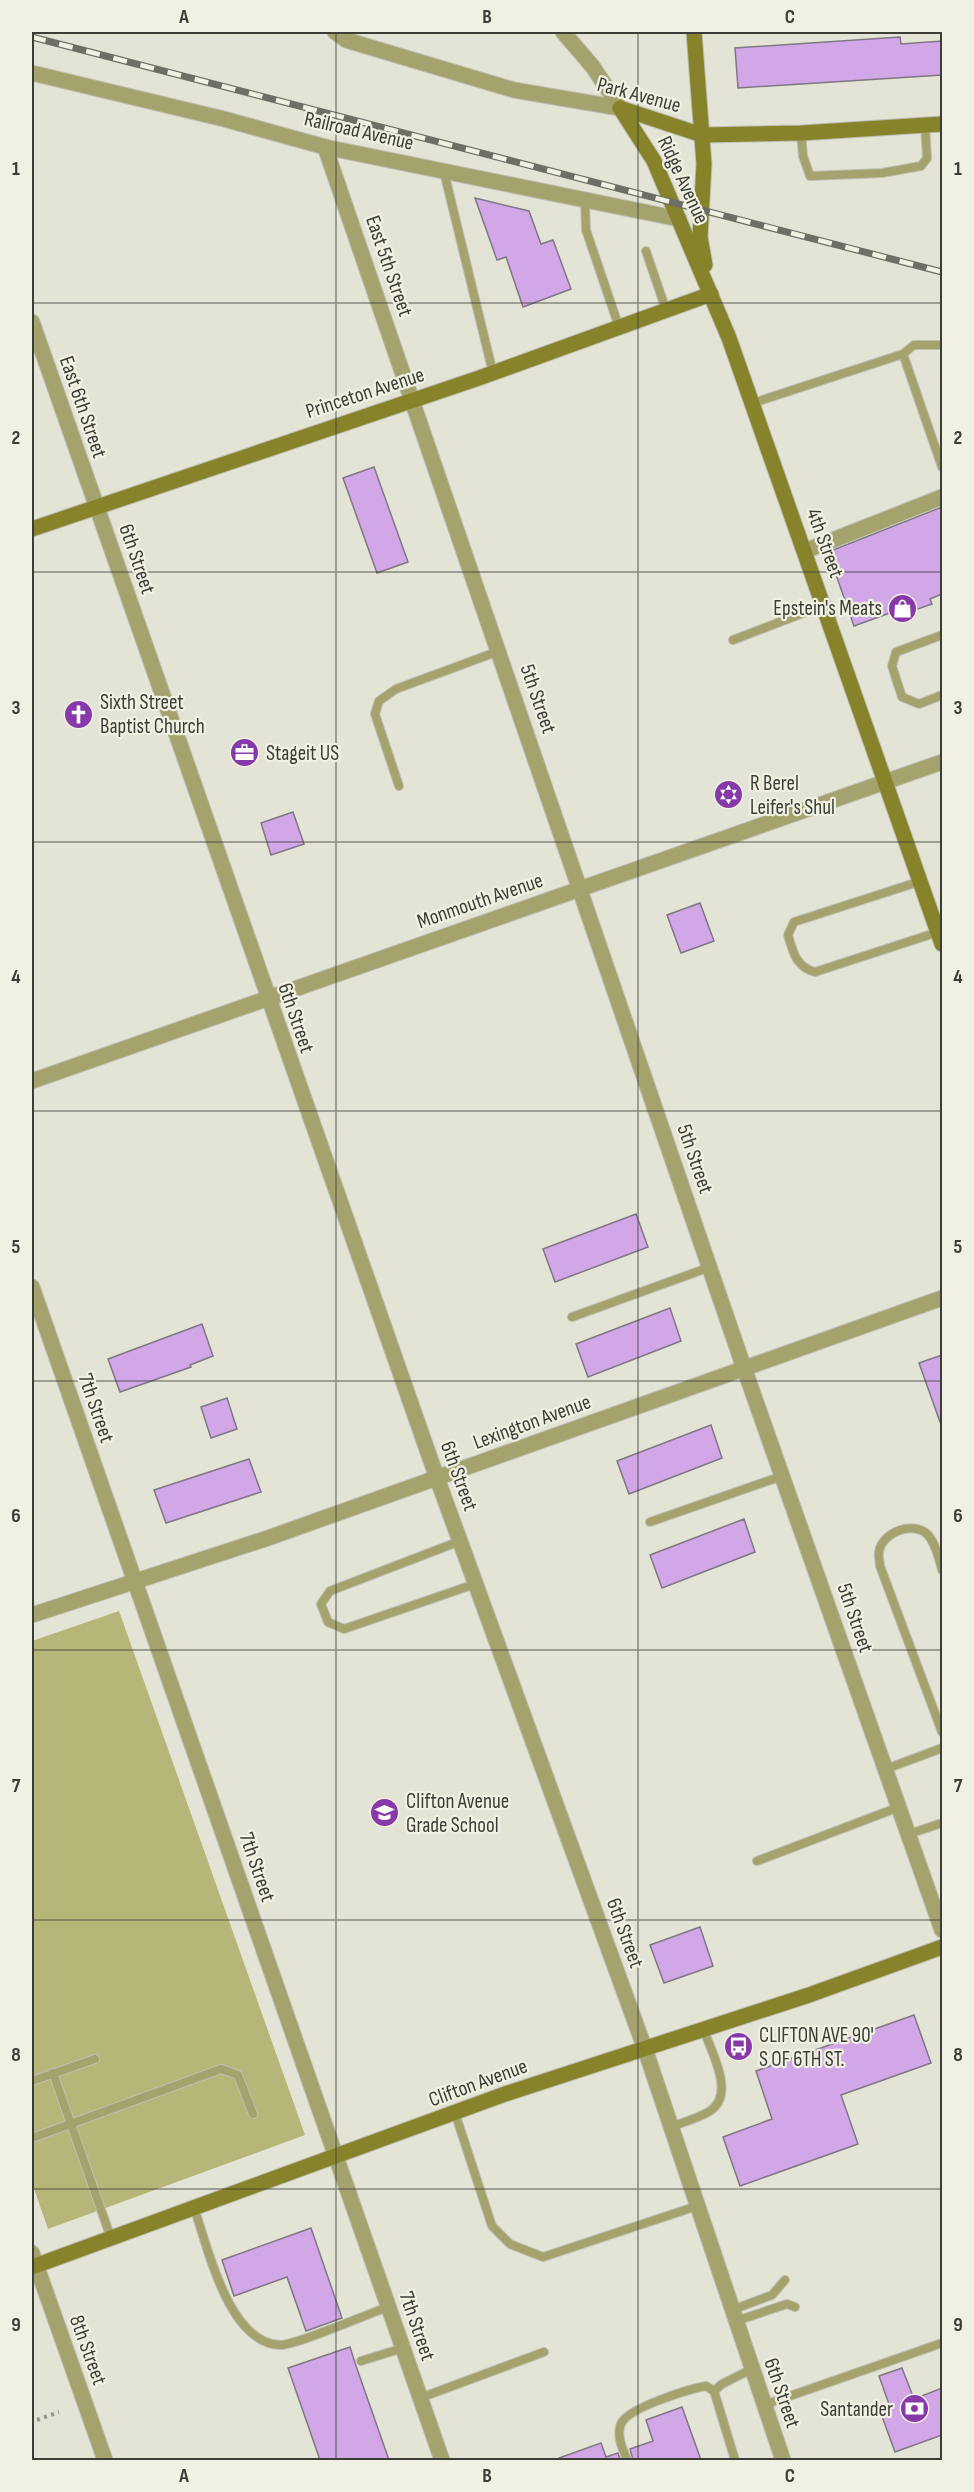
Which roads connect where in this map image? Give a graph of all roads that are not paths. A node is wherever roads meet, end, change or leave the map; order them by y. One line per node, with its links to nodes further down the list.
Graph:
1 (335, 32): 5 (street, Park Avenue)
2 (563, 32): 5 (street, Ridge Avenue)
3 (694, 32): 9 (street)
4 (32, 73): 10 (street, Railroad Avenue)
5 (620, 108): 9 (street, Park Avenue); 13 (street, Ridge Avenue)
6 (942, 124): 7 (street, Park Avenue)
7 (925, 125): 8 (street, Park Avenue); 8 (lane)
8 (801, 133): 9 (street, Park Avenue)
9 (702, 135): 15 (street)
10 (325, 147): 11 (street, Railroad Avenue); 22 (street, East 5th Street)
11 (444, 172): 12 (street, Railroad Avenue); 21 (lane)
12 (585, 201): 13 (street, Railroad Avenue); 18 (lane)
13 (679, 219): 15 (street, Ridge Avenue)
14 (646, 251): 16 (lane)
15 (711, 294): 16 (street, Princeton Avenue); 23 (street, 4th Street)
16 (666, 310): 18 (street, Princeton Avenue)
17 (32, 322): 26 (street, East 6th Street)
18 (619, 327): 21 (street, Princeton Avenue)
19 (942, 345): 20 (lane)
20 (903, 354): 23 (lane); 24 (lane)
21 (494, 373): 22 (street, Princeton Avenue)
22 (412, 400): 26 (street, Princeton Avenue); 32 (street, 5th Street)
23 (753, 404): 28 (street, 4th Street)
24 (942, 467)
25 (942, 497): 28 (street)
26 (96, 506): 27 (street, Princeton Avenue); 40 (street, 6th Street)
27 (32, 529)
28 (805, 551): 29 (street, 4th Street)
29 (824, 604): 31 (lane); 35 (street, 4th Street)
30 (942, 635): 33 (lane)
31 (733, 640)
32 (499, 651): 36 (lane); 38 (street, 5th Street)
33 (942, 695)
34 (942, 762): 35 (street, Monmouth Avenue)
35 (887, 782): 37 (street, 4th Street); 38 (street, Monmouth Avenue)
36 (399, 786)
37 (921, 881): 39 (street, 4th Street); 39 (lane)
38 (581, 888): 40 (street, Monmouth Avenue); 42 (street, 5th Street)
39 (940, 938)
40 (267, 998): 41 (street, Monmouth Avenue); 48 (street, 6th Street)
41 (32, 1081)
42 (710, 1267): 45 (lane); 46 (street, 5th Street)
43 (32, 1287): 52 (street, 7th Street)
44 (942, 1298): 46 (street, Lexington Avenue)
45 (572, 1317)
46 (744, 1368): 47 (street, 5th Street); 48 (street, Lexington Avenue)
47 (782, 1476): 49 (lane); 57 (street, 5th Street)
48 (437, 1478): 50 (street, 6th Street); 52 (street, Lexington Avenue)
49 (650, 1522)
50 (460, 1541): 53 (street, 6th Street); 53 (lane)
51 (942, 1570): 55 (lane)
52 (135, 1581): 54 (street, Lexington Avenue); 74 (street, 7th Street)
53 (475, 1584): 65 (street, 6th Street)
54 (32, 1615)
55 (942, 1732)
56 (942, 1748): 57 (lane)
57 (886, 1769): 58 (street, 5th Street)
58 (899, 1807): 60 (street, 5th Street); 61 (lane)
59 (942, 1822): 60 (lane)
60 (909, 1834): 62 (street, 5th Street)
61 (757, 1861)
62 (942, 1930)
63 (942, 1947): 64 (street, Clifton Avenue)
64 (704, 2030): 65 (street, Clifton Avenue); 72 (lane)
65 (645, 2049): 69 (street, Clifton Avenue); 72 (street, 6th Street)
66 (95, 2059): 67 (lane)
67 (53, 2073): 68 (lane); 71 (lane)
68 (32, 2080)
69 (455, 2113): 74 (street, Clifton Avenue); 75 (lane)
70 (253, 2114): 71 (lane)
71 (71, 2124): 73 (lane); 77 (lane)
72 (671, 2127): 75 (street, 6th Street)
73 (32, 2138)
74 (336, 2157): 76 (street, Clifton Avenue); 80 (street, 7th Street)
75 (698, 2206): 82 (street, 6th Street)
76 (194, 2208): 77 (street, Clifton Avenue); 80 (lane)
77 (111, 2238): 78 (street, Clifton Avenue)
78 (33, 2262): 91 (street, 8th Street)
79 (785, 2280): 82 (lane)
80 (388, 2307): 84 (street, 7th Street)
81 (795, 2307): 82 (lane)
82 (734, 2316): 87 (street, 6th Street)
83 (942, 2343): 90 (lane)
84 (403, 2348): 86 (lane); 89 (street, 7th Street)
85 (544, 2352): 89 (lane)
86 (361, 2361)
87 (752, 2369): 88 (lane); 90 (street, 6th Street)
88 (714, 2391): 93 (lane); 94 (lane)
89 (420, 2398): 92 (street, 7th Street)
90 (764, 2405): 95 (street, 6th Street)
91 (105, 2460)
92 (442, 2460)
93 (627, 2460)
94 (735, 2460)
95 (783, 2460)

